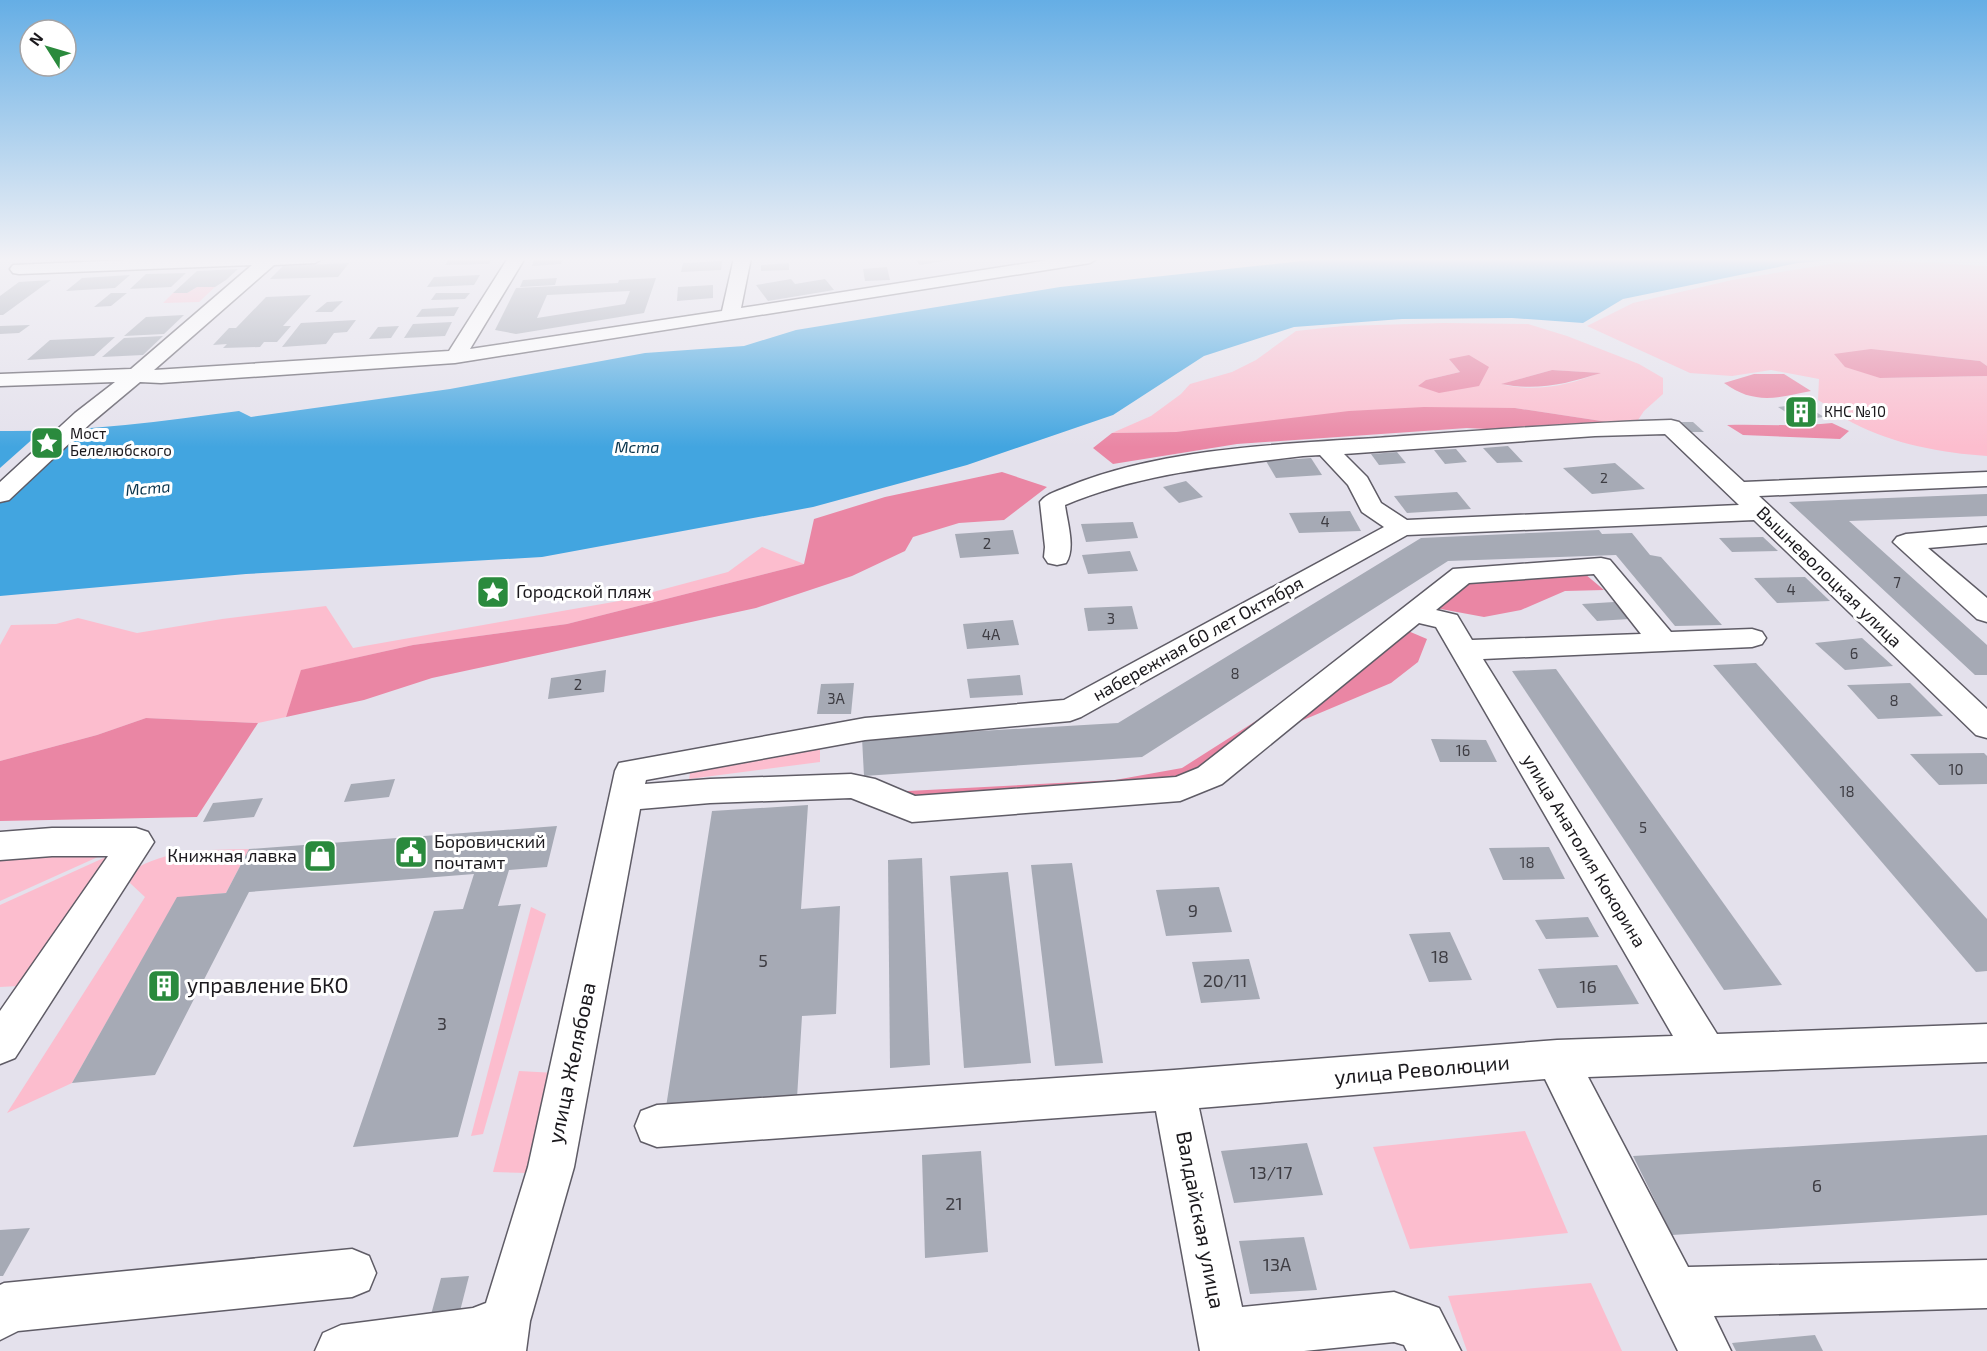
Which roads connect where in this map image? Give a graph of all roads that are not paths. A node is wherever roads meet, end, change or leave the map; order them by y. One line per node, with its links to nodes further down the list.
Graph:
1 (198, 321): 5 (street)
2 (477, 321): 4 (street)
3 (690, 321): 4 (street)
4 (454, 357): 5 (street)
5 (135, 376): 6 (street); 10 (street)
6 (0, 380)
7 (1326, 448): 9 (street, Вышневолоцкая улица); 12 (street); 14 (street)
8 (1987, 479): 9 (street)
9 (1737, 490): 11 (street, Вышневолоцкая улица)
10 (0, 495)
11 (1760, 512): 12 (street, набережная 60 лет Октября); 20 (street, Вышневолоцкая улица)
12 (1402, 528): 21 (street, набережная 60 лет Октября)
13 (1987, 535): 16 (street)
14 (1057, 557)
15 (1413, 613): 18 (street); 19 (street, улица Анатолия Кокорина); 21 (street)
16 (1987, 613)
17 (1752, 638): 18 (street)
18 (1663, 642): 19 (street)
19 (1463, 650): 25 (street, улица Анатолия Кокорина)
20 (1984, 721)
21 (628, 784): 33 (street, улица Желябова)
22 (0, 846): 24 (street)
23 (1987, 1043): 25 (street, улица Революции)
24 (0, 1045)
25 (1705, 1052): 26 (street, улица Революции)
26 (1557, 1059): 27 (street, улица Революции); 31 (street)
27 (1174, 1090): 28 (street, улица Революции); 34 (street, Валдайская улица)
28 (657, 1126)
29 (352, 1273): 32 (street)
30 (1987, 1284): 31 (street)
31 (1675, 1292): 37 (street)
32 (0, 1315)
33 (502, 1336): 35 (street)
34 (1224, 1342): 36 (street)
35 (342, 1351)
36 (1435, 1351)
37 (1705, 1351)

